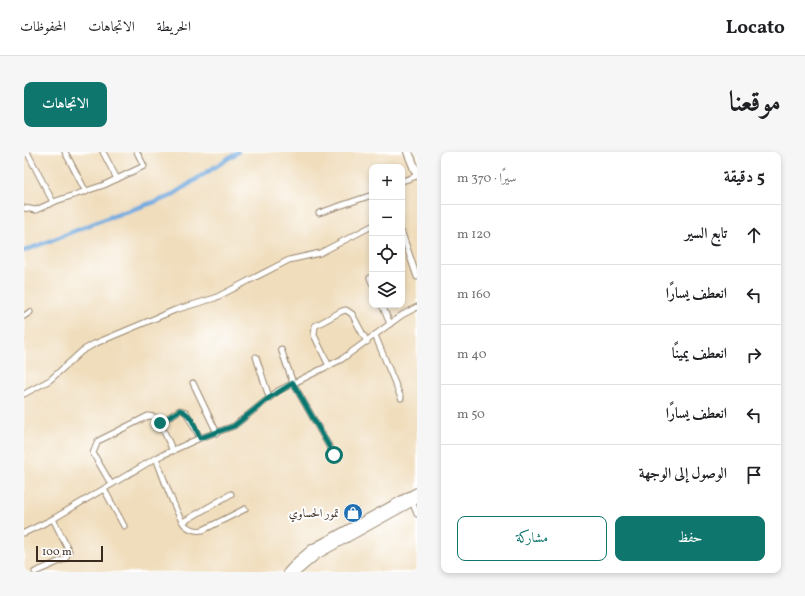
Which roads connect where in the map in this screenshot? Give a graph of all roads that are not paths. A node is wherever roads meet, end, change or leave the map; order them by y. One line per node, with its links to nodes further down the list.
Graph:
1 (28, 152): 13 (street)
2 (65, 152): 11 (street)
3 (102, 152): 9 (street)
4 (137, 152): 9 (street)
5 (408, 152): 8 (main road)
6 (414, 152): 7 (main road)
7 (417, 160)
8 (417, 175): 10 (street)
9 (117, 179): 11 (street)
10 (405, 181)
11 (86, 192): 13 (street)
12 (369, 196): 15 (street)
13 (53, 202): 14 (street)
14 (24, 208)
15 (319, 213)
16 (369, 228): 31 (street)
17 (403, 236): 18 (street)
18 (417, 277)
19 (417, 307): 23 (street)
20 (383, 308): 23 (street)
21 (30, 312): 22 (street)
22 (24, 316)
23 (390, 324): 24 (street)
24 (375, 335): 25 (street); 33 (street)
25 (367, 342): 28 (street); 28 (street)
26 (281, 349): 30 (street)
27 (256, 357): 32 (street)
28 (329, 366): 30 (street)
29 (193, 383): 35 (street)
30 (293, 383): 32 (street); 38 (street)
31 (24, 394)
32 (269, 398): 35 (street)
33 (401, 398)
34 (160, 423): 36 (street); 37 (street); 40 (street)
35 (217, 433): 36 (street)
36 (200, 438): 37 (street)
37 (172, 451): 39 (street)
38 (334, 455)
39 (156, 458): 40 (street); 48 (street)
40 (111, 484): 41 (street)
41 (104, 489): 47 (street); 49 (street)
42 (417, 492): 52 (main road)
43 (231, 494): 48 (street)
44 (414, 500): 46 (street); 53 (main road)
45 (245, 509): 48 (street)
46 (417, 514)
47 (52, 519): 50 (street); 51 (street)
48 (183, 522)
49 (124, 526)
50 (24, 533)
51 (35, 572)
52 (288, 572)
53 (296, 572)

